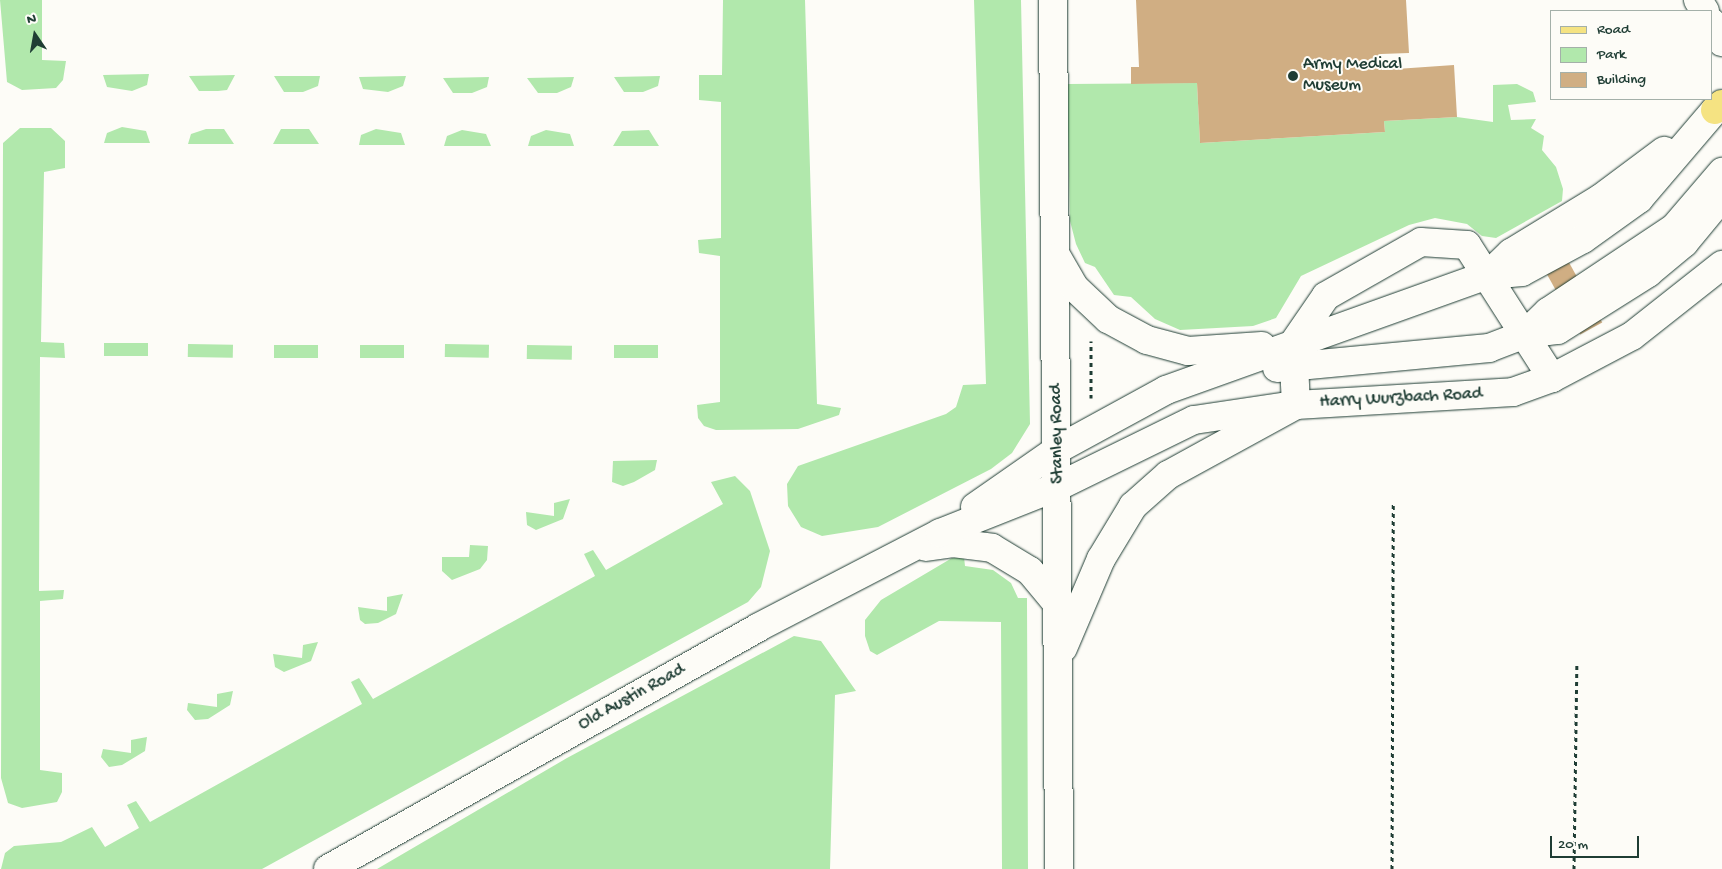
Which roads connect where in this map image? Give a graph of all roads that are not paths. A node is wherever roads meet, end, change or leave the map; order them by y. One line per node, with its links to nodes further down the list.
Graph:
1 (1053, 0): 7 (street, Stanley Road)
2 (1712, 24): 3 (street)
3 (1722, 42)
4 (1718, 107): 9 (street)
5 (1722, 172): 10 (street)
6 (1722, 197): 10 (street)
7 (1056, 255): 11 (street); 14 (street, Stanley Road)
8 (1722, 265): 12 (street, Harry Wurzbach Road)
9 (1488, 275): 10 (street); 11 (street); 11 (street)
10 (1525, 334): 11 (street); 12 (street)
11 (1294, 355): 13 (street); 14 (street)
12 (1552, 378): 13 (street, Harry Wurzbach Road)
13 (1296, 405): 15 (street, Harry Wurzbach Road); 19 (street)
14 (1058, 449): 15 (street, Stanley Road); 16 (street, Old Austin Road)
15 (1059, 486): 16 (street, Old Austin Road); 18 (street, Stanley Road)
16 (940, 533): 17 (street, Old Austin Road)
17 (907, 550): 18 (street); 20 (street, Old Austin Road)
18 (1059, 606): 19 (street, Stanley Road)
19 (1059, 658): 21 (street, Stanley Road)
20 (328, 869)
21 (1059, 869)

